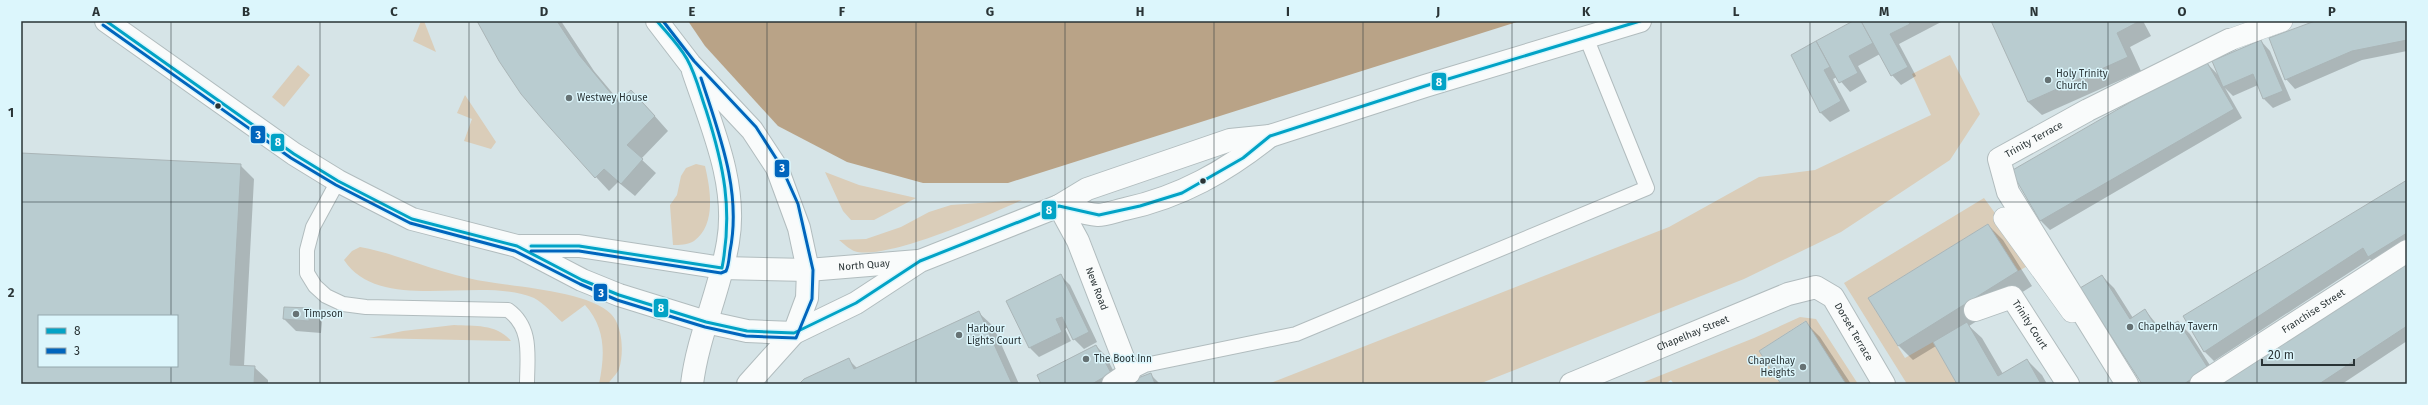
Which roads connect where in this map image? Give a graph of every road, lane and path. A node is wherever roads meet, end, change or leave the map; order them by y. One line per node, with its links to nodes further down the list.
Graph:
1 (106, 21): 9 (main road)
2 (657, 21): 7 (main road)
3 (1640, 21): 5 (main road, North Quay)
4 (2282, 21): 6 (street, Trinity Terrace)
5 (1586, 37): 8 (main road, North Quay); 21 (lane)
6 (2229, 40): 28 (main road, Trinity Terrace)
7 (690, 64): 15 (main road); 16 (main road)
8 (1270, 136): 10 (main road, North Quay); 10 (main road, North Quay)
9 (338, 181): 12 (main road); 22 (lane)
10 (1059, 206): 14 (main road, North Quay); 21 (main road, New Road)
11 (2004, 218): 28 (street)
12 (517, 246): 15 (main road, North Quay); 19 (main road)
13 (2407, 251): 29 (main road, Franchise Street)
14 (920, 261): 16 (main road, North Quay); 20 (main road, North Quay)
15 (722, 268): 16 (main road, North Quay); 19 (main road)
16 (808, 270): 20 (main road)
17 (1816, 287): 25 (main road, Chapelhay Street); 26 (main road, Dorset Terrace)
18 (1975, 310): 27 (main road, Trinity Court)
19 (706, 322): 20 (main road); 23 (main road)
20 (794, 333): 24 (main road)
21 (1121, 379)
22 (527, 384)
23 (692, 384)
24 (748, 384)
25 (1571, 384)
26 (1884, 384)
27 (2068, 384)
28 (2126, 384)
29 (2201, 384)

